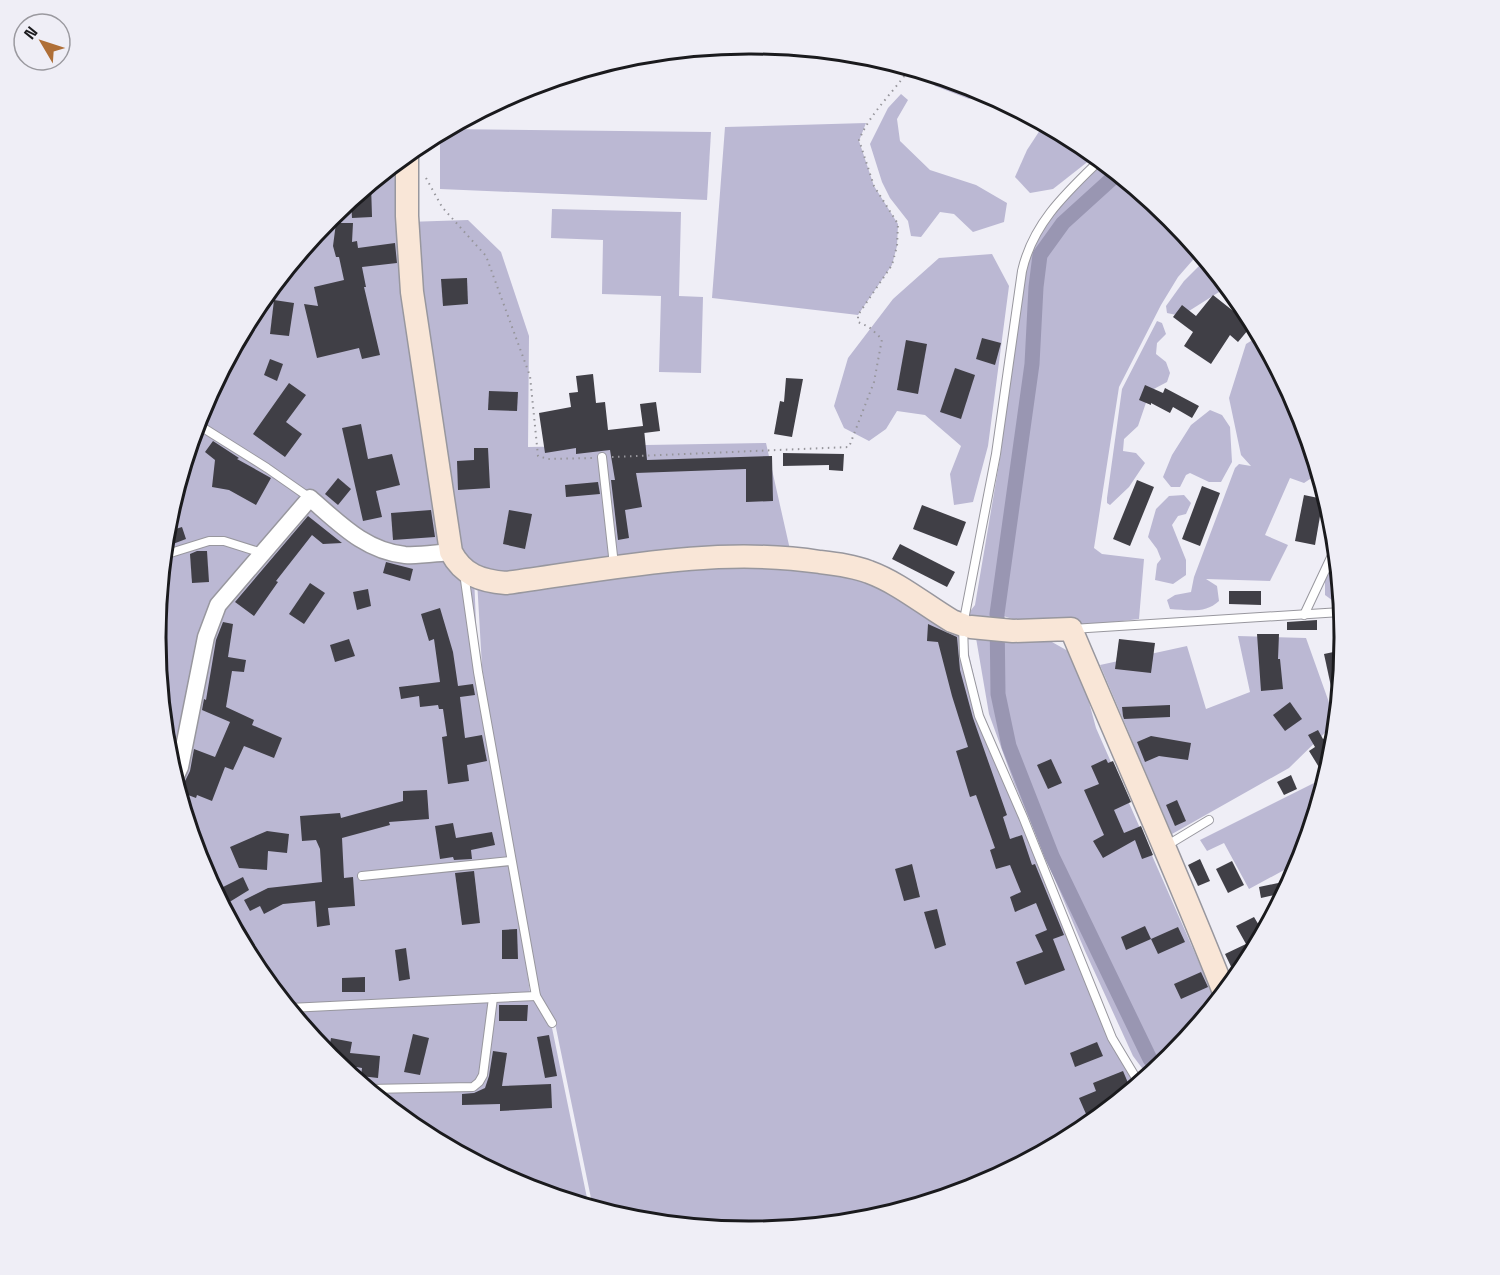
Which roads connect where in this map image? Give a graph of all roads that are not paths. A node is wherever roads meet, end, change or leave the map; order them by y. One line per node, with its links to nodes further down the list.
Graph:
1 (414, 162): 8 (street)
2 (1094, 167): 13 (lane)
3 (205, 429): 5 (lane)
4 (602, 457): 10 (lane)
5 (310, 498): 7 (street); 8 (street)
6 (173, 552): 7 (lane)
7 (262, 553): 15 (street)
8 (458, 561): 10 (street); 18 (lane)
9 (1329, 562): 12 (lane)
10 (614, 568): 13 (street)
11 (1333, 613): 12 (lane)
12 (1304, 615): 14 (lane)
13 (967, 626): 14 (street); 25 (lane)
14 (1071, 629): 17 (street)
15 (181, 764)
16 (1209, 820): 17 (lane)
17 (1163, 848): 20 (street)
18 (512, 861): 19 (lane); 21 (lane)
19 (362, 876)
20 (1220, 983)
21 (536, 996): 22 (lane); 24 (lane)
22 (493, 998): 23 (lane); 26 (lane)
23 (299, 1008)
24 (552, 1023)
25 (1135, 1076)
26 (381, 1089)

